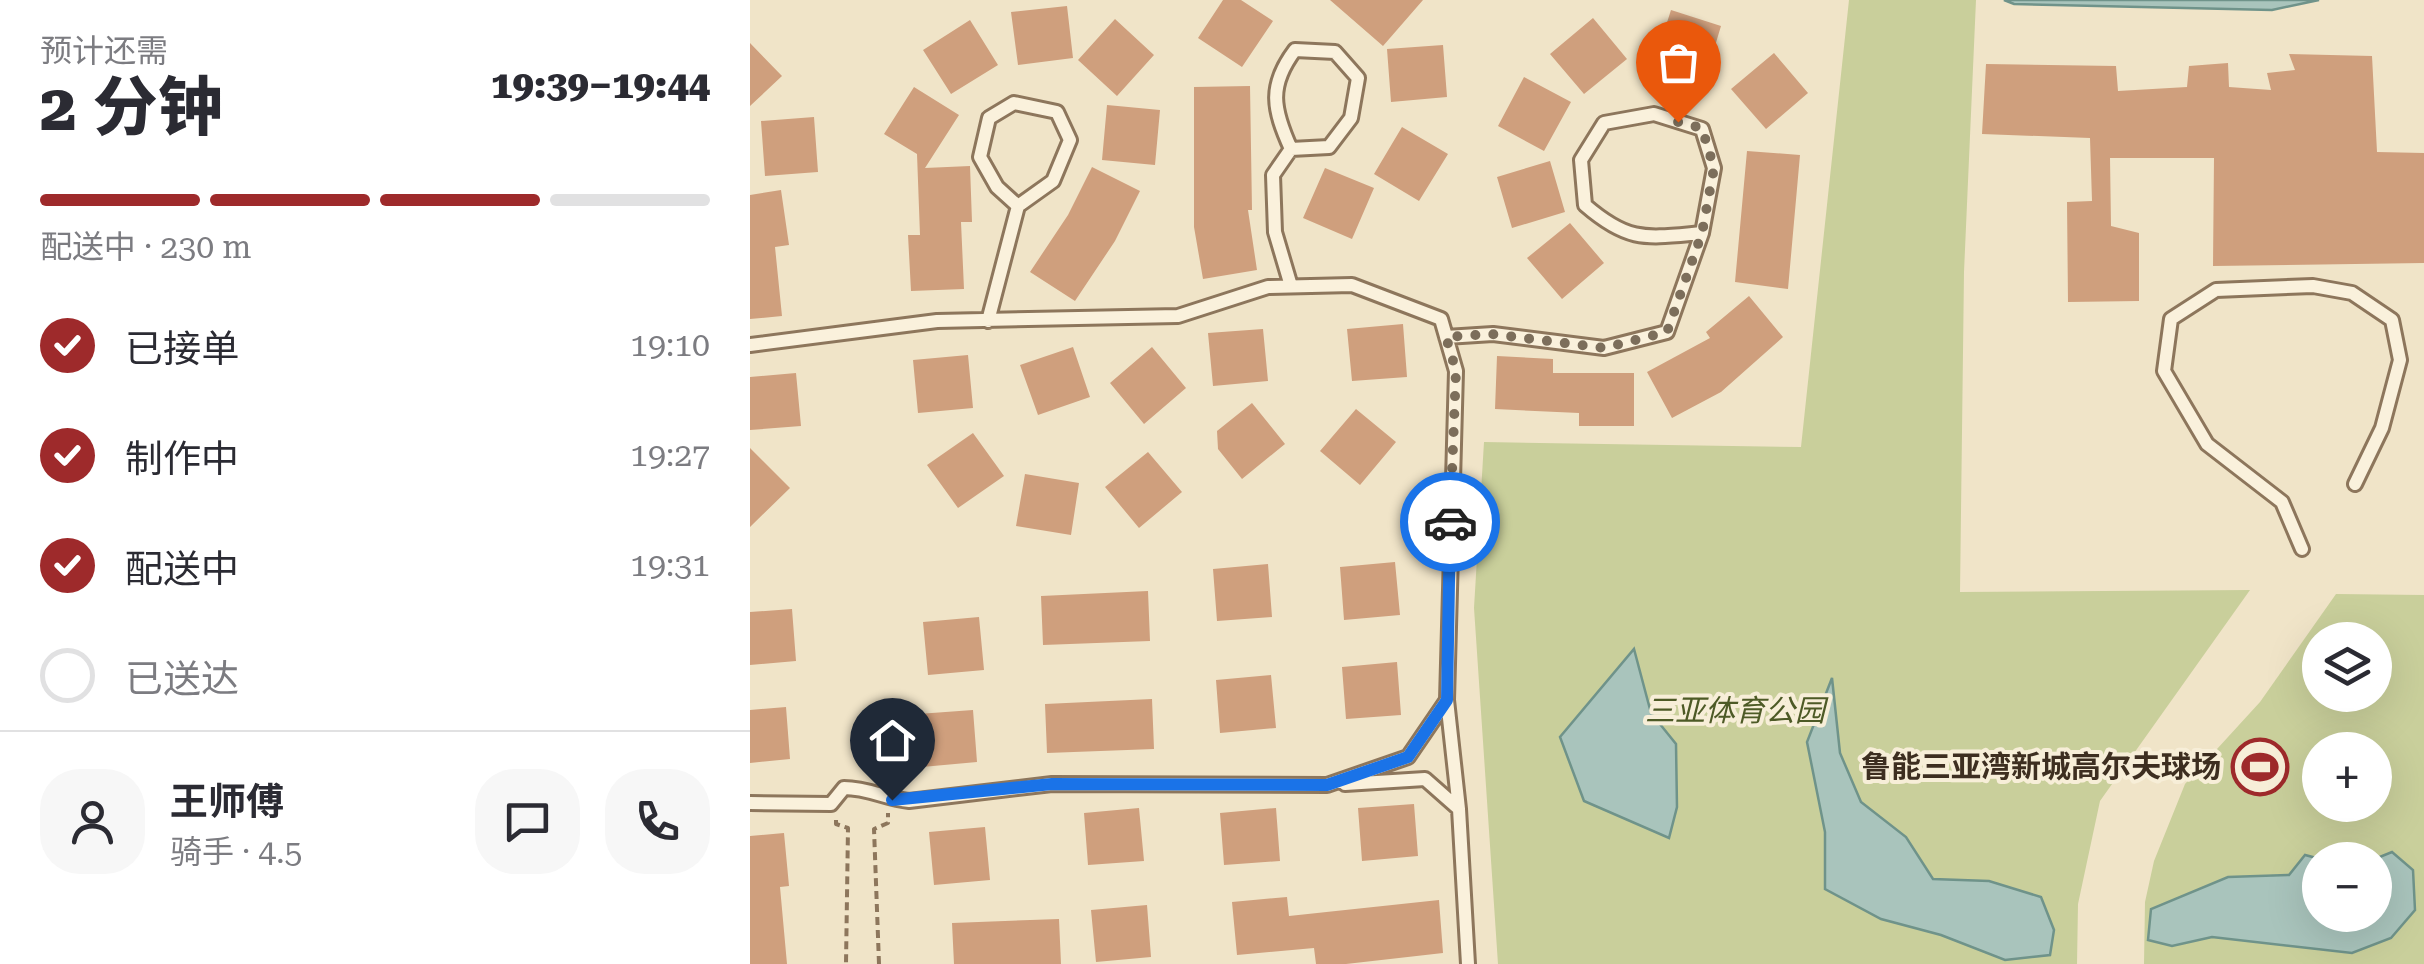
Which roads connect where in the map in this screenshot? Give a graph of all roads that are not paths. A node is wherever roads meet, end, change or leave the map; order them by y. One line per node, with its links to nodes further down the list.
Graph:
1 (1292, 149): 1 (lane); 4 (lane)
2 (1018, 206): 2 (lane); 5 (lane)
3 (1702, 233): 3 (lane); 6 (lane)
4 (1292, 286): 5 (lane); 6 (lane)
5 (988, 321): 7 (lane)
6 (1446, 337): 10 (lane)
7 (750, 344)
8 (2355, 484): 9 (lane)
9 (2302, 549)
10 (1447, 700): 11 (lane); 13 (lane)
11 (1327, 785): 12 (lane); 13 (lane)
12 (750, 803)
13 (1459, 809): 14 (lane)
14 (1468, 964)

